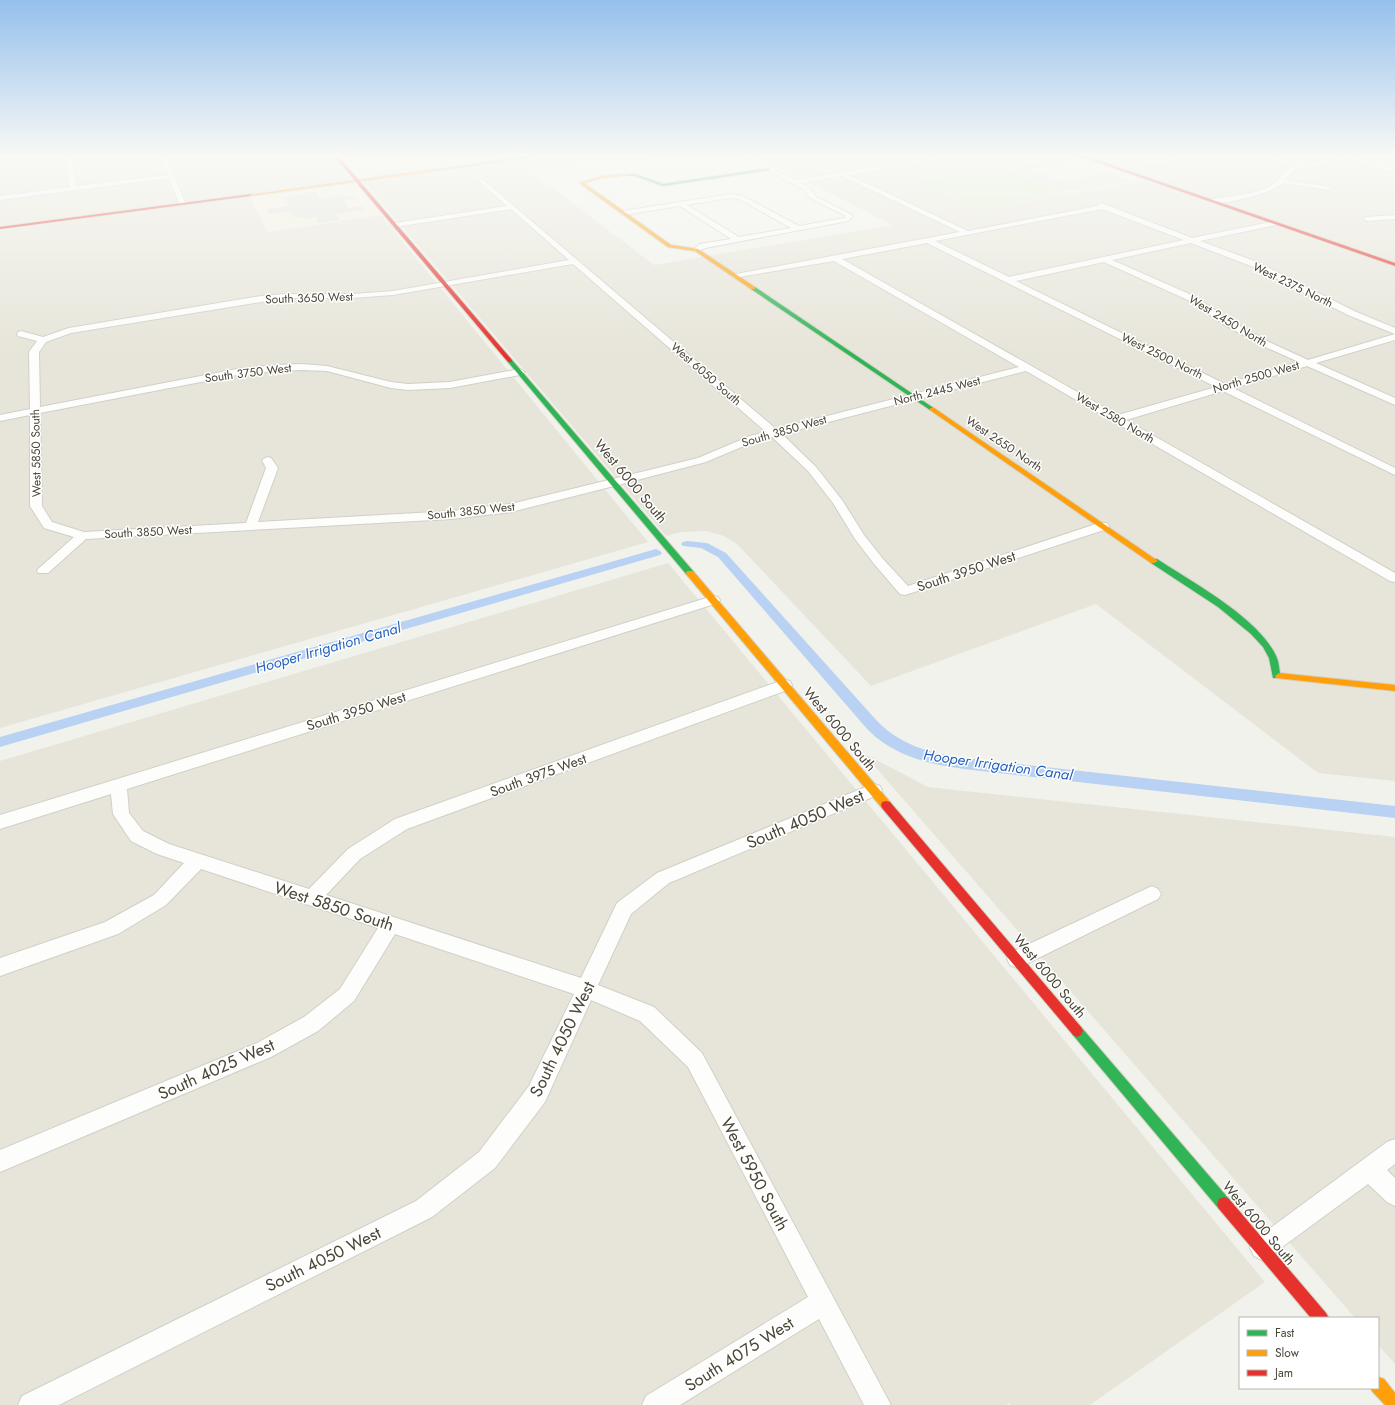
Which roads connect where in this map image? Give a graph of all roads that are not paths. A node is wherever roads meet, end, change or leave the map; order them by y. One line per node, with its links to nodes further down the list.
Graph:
1 (40, 223): 14 (street)
2 (393, 223): 13 (street, West 6000 South)
3 (411, 223): 13 (street)
4 (530, 223): 23 (street, West 6050 South)
5 (637, 223): 20 (street)
6 (710, 223): 17 (street)
7 (787, 223): 15 (street)
8 (832, 223): 15 (street)
9 (945, 223): 16 (street)
10 (1019, 223): 16 (street, West 2375 North)
11 (1144, 223): 19 (street, West 2375 North)
12 (1274, 223): 19 (street); 24 (street)
13 (395, 225): 27 (street, West 6000 South)
14 (0, 228)
15 (798, 229): 17 (street)
16 (967, 233): 18 (street)
17 (738, 240): 20 (street)
18 (929, 241): 21 (street); 26 (street, West 2500 North)
19 (1191, 241): 22 (street); 28 (street, West 2375 North)
20 (696, 250): 25 (street, West 2650 North)
21 (835, 258): 25 (street); 33 (street, West 2580 North)
22 (1104, 259): 26 (street); 32 (street, West 2450 North)
23 (575, 261): 27 (street, South 3650 West); 42 (street, West 6050 South)
24 (1395, 265)
25 (736, 276): 36 (street, West 2650 North)
26 (1008, 280): 35 (street, West 2500 North)
27 (445, 284): 31 (street, South 3650 West); 34 (street, West 6000 South)
28 (1395, 331)
29 (21, 334): 31 (street)
30 (1395, 337): 32 (street, North 2500 West)
31 (43, 340): 38 (street, West 5850 South)
32 (1307, 362): 35 (street, North 2500 West); 37 (street, West 2450 North)
33 (1028, 368): 36 (street, North 2445 West); 41 (street, West 2580 North)
34 (520, 372): 38 (street, South 3750 West); 45 (street, West 6000 South)
35 (1223, 386): 41 (street, North 2500 West); 44 (street, West 2500 North)
36 (914, 397): 39 (street, North 2445 West); 47 (street, West 2650 North)
37 (1395, 402)
38 (36, 411): 40 (street, South 3750 West); 48 (street, West 5850 South)
39 (847, 414): 42 (street, South 3850 West)
40 (0, 418)
41 (1117, 419): 50 (street, West 2580 North)
42 (774, 433): 45 (street, South 3850 West); 51 (street, West 6050 South)
43 (267, 460): 46 (street)
44 (1395, 472)
45 (614, 483): 46 (street, South 3850 West); 52 (street, West 6000 South)
46 (251, 526): 48 (street, South 3850 West)
47 (1103, 526): 51 (street, South 3950 West); 54 (street, West 2650 North)
48 (83, 536): 49 (street)
49 (43, 570)
50 (1395, 578)
51 (905, 591)
52 (713, 600): 53 (street, West 6000 South); 55 (street, South 3950 West)
53 (785, 685): 56 (street, West 6000 South); 60 (street, South 3975 West)
54 (1395, 688)
55 (119, 785): 57 (street, South 3950 West); 58 (street, West 5850 South)
56 (874, 790): 62 (street, West 6000 South); 64 (street, South 4050 West)
57 (0, 822)
58 (198, 860): 60 (street, West 5850 South); 63 (street)
59 (1152, 894): 62 (street)
60 (312, 898): 61 (street, West 5850 South)
61 (391, 924): 64 (street, West 5850 South); 66 (street, South 4025 West)
62 (1017, 958): 69 (street, West 6000 South)
63 (0, 968)
64 (586, 989): 70 (street, West 5950 South); 73 (street, South 4050 West)
65 (1395, 1150): 67 (street)
66 (0, 1161)
67 (1370, 1169): 68 (street); 69 (street)
68 (1395, 1194)
69 (1262, 1248): 71 (street, West 6000 South)
70 (823, 1302): 74 (street, South 4075 West); 75 (street, West 5950 South)
71 (1320, 1317)
72 (1379, 1386): 76 (street)
73 (31, 1405)
74 (656, 1405)
75 (878, 1405)
76 (1395, 1405)

